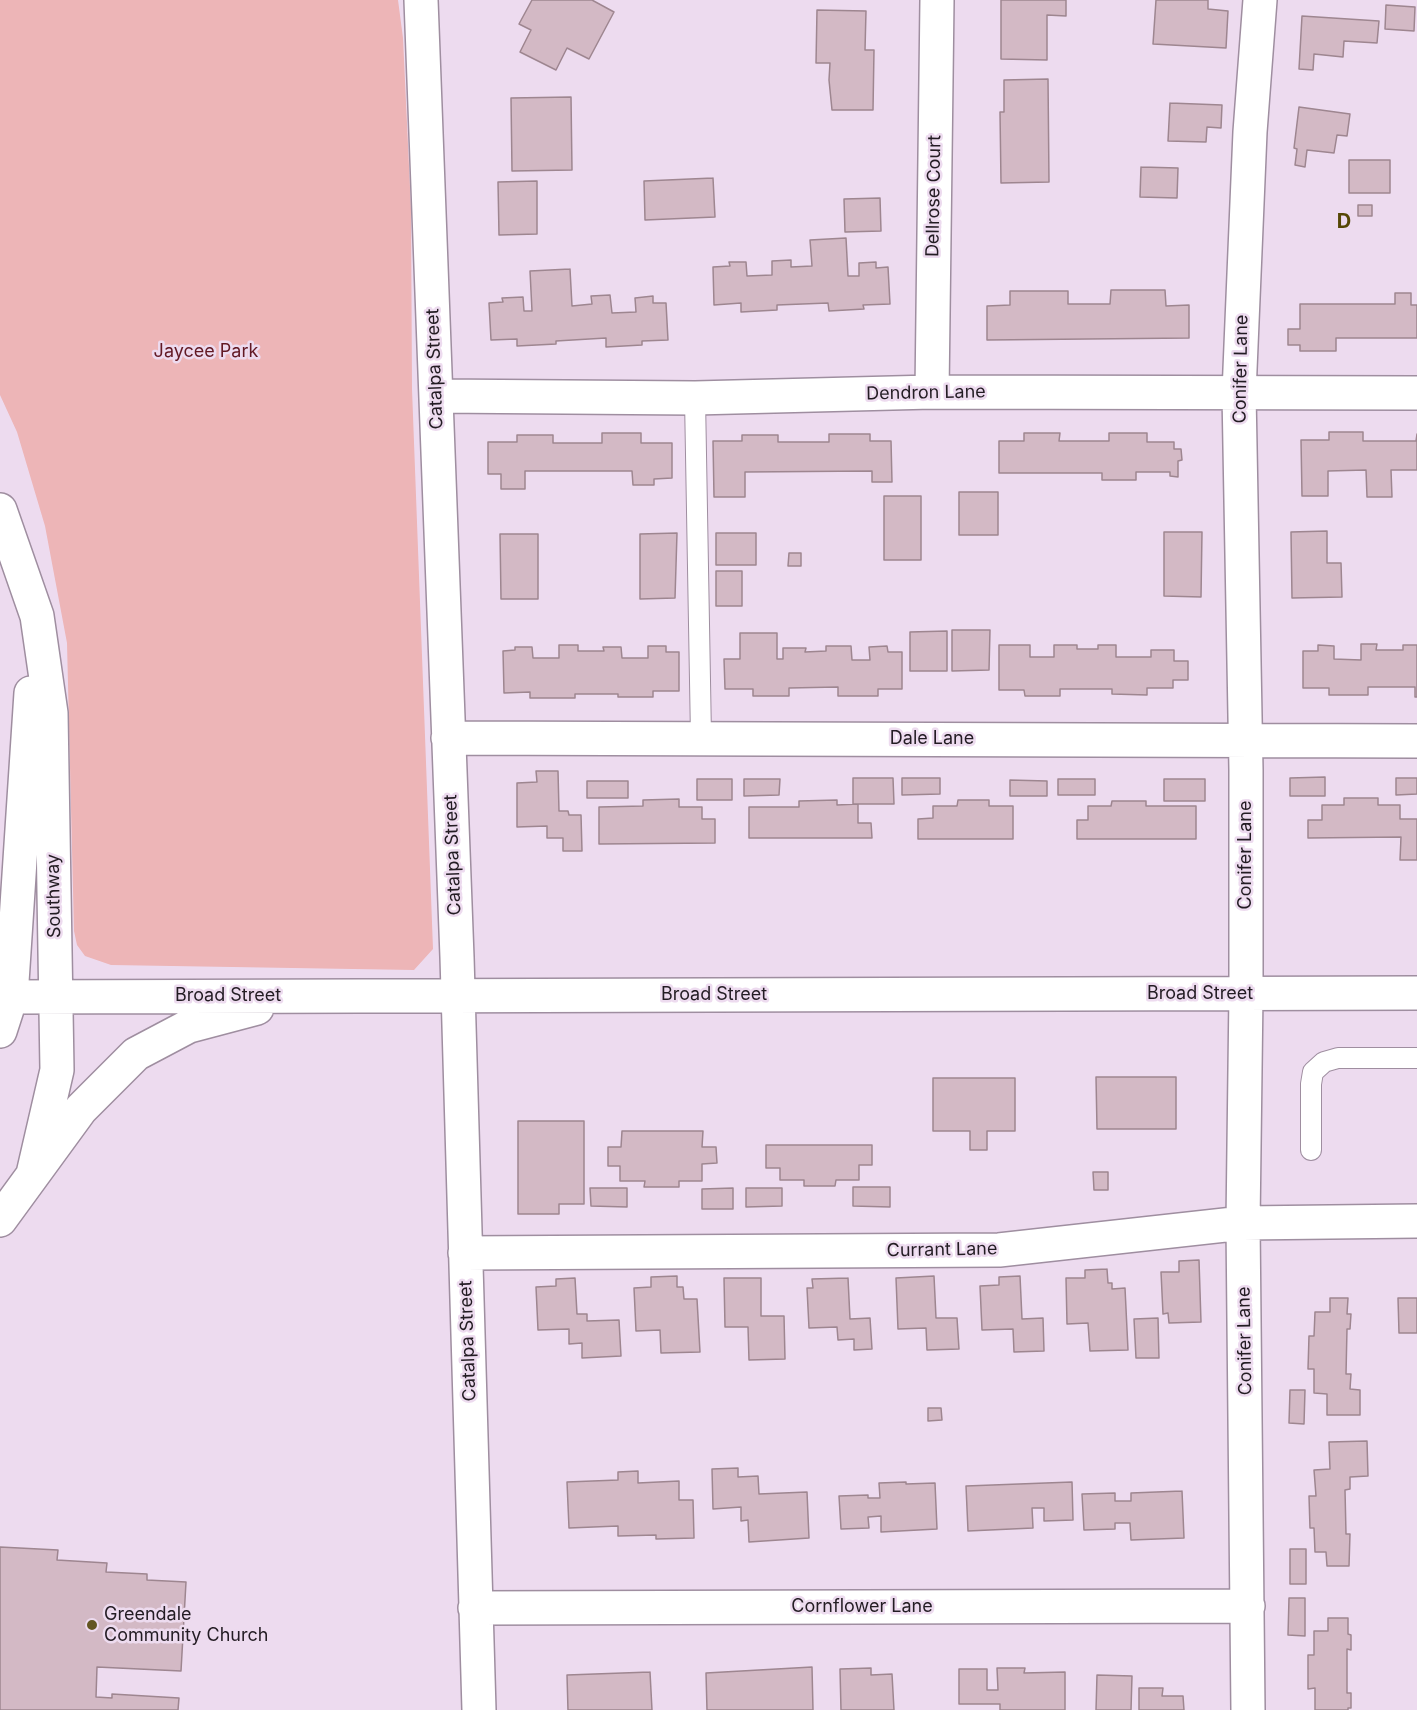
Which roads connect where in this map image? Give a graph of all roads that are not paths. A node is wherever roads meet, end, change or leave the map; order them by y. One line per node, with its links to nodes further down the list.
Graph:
1 (421, 0): 7 (street, Catalpa Street)
2 (937, 0): 4 (street, Dellrose Court)
3 (1260, 0): 5 (street, Conifer Lane)
4 (932, 392): 5 (street, Dendron Lane); 8 (street, Dendron Lane)
5 (1239, 393): 6 (street, Dendron Lane); 13 (street, Conifer Lane)
6 (1417, 393)
7 (435, 396): 8 (street, Dendron Lane); 12 (street, Catalpa Street)
8 (695, 398): 11 (lane)
9 (0, 510): 10 (street, Southway)
10 (37, 616): 19 (street, Southway); 20 (street, Southway)
11 (701, 737): 12 (street, Dale Lane); 13 (street, Dale Lane)
12 (448, 738): 17 (street, Catalpa Street)
13 (1245, 741): 14 (street, Dale Lane); 15 (street, Conifer Lane)
14 (1417, 741)
15 (1246, 993): 16 (street, Broad Street); 17 (street, Broad Street); 27 (street, Conifer Lane)
16 (1417, 993)
17 (458, 995): 18 (street, Broad Street); 28 (street, Catalpa Street)
18 (305, 996): 20 (street, Broad Street); 24 (street, Southway)
19 (11, 998): 20 (street, Broad Street); 21 (street, Southway)
20 (57, 998): 24 (street, Southway)
21 (0, 1031)
22 (1417, 1058): 23 (lane)
23 (1311, 1150)
24 (33, 1174): 25 (street, Southway)
25 (0, 1220)
26 (1417, 1221): 27 (street, Currant Lane)
27 (1243, 1223): 28 (street, Currant Lane); 29 (street, Conifer Lane)
28 (465, 1253): 30 (street, Catalpa Street)
29 (1248, 1606): 30 (street, Cornflower Lane); 32 (street, Conifer Lane)
30 (475, 1608): 31 (street, Catalpa Street)
31 (479, 1710)
32 (1248, 1710)

